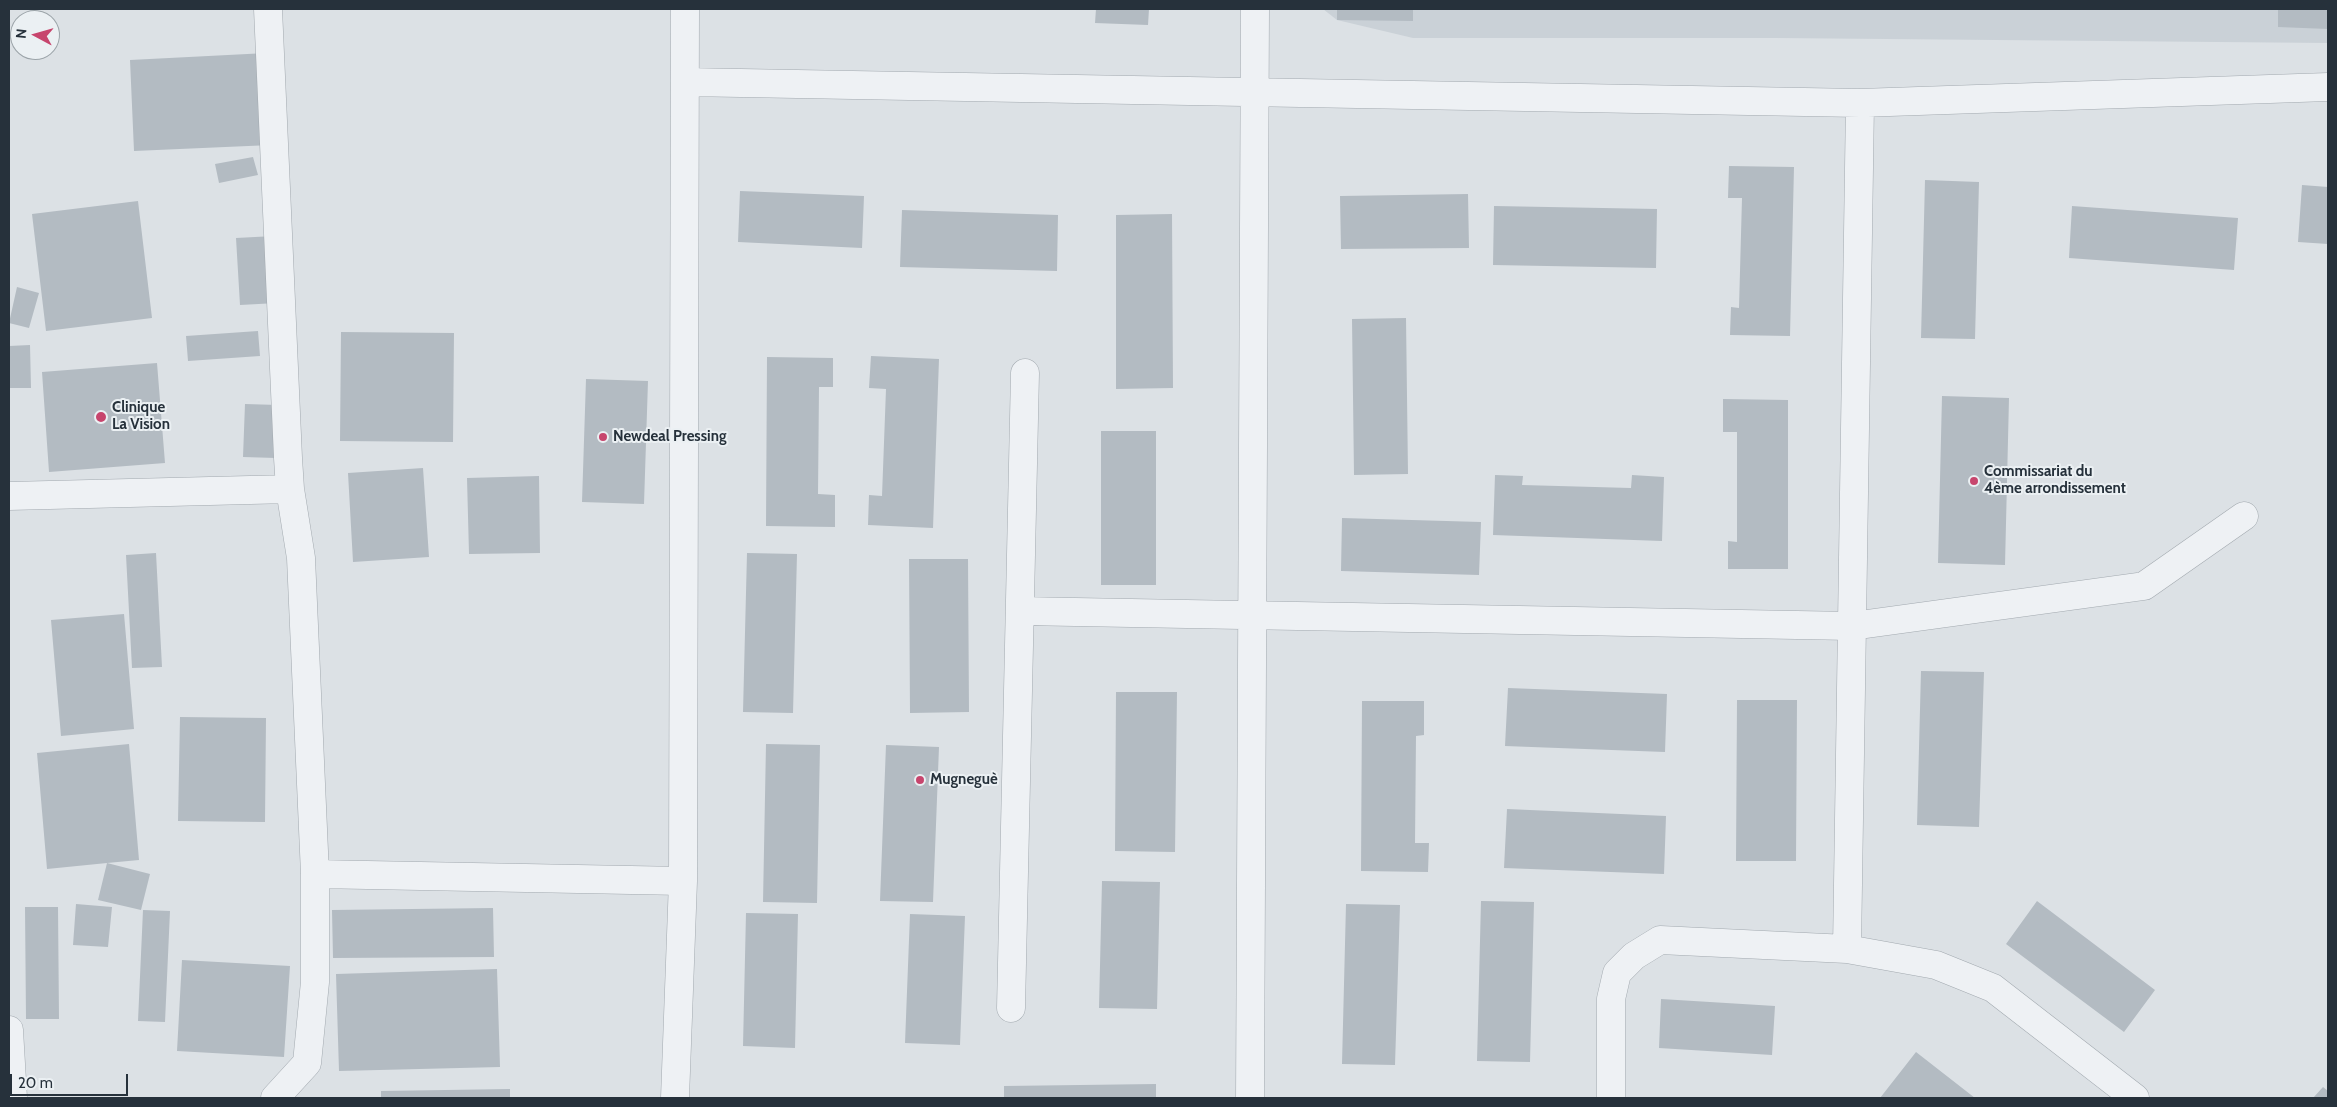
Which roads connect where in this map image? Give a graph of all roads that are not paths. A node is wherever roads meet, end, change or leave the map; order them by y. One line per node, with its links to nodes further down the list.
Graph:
1 (268, 9): 9 (street)
2 (685, 9): 4 (street)
3 (1255, 9): 6 (street)
4 (685, 82): 6 (street); 16 (street)
5 (2328, 87): 7 (street)
6 (1255, 92): 7 (street); 13 (street)
7 (1860, 104): 14 (street)
8 (1024, 373): 12 (street)
9 (290, 489): 10 (street); 15 (street)
10 (9, 496)
11 (2244, 516): 14 (street)
12 (1020, 611): 13 (street); 18 (street)
13 (1252, 614): 14 (street); 23 (street)
14 (1852, 626): 17 (street)
15 (315, 874): 16 (street); 21 (street)
16 (683, 880): 22 (street)
17 (1847, 949): 24 (street); 25 (street)
18 (1011, 1008)
19 (9, 1030): 20 (street)
20 (13, 1098)
21 (275, 1098)
22 (675, 1098)
23 (1250, 1098)
24 (1611, 1098)
25 (2135, 1098)

